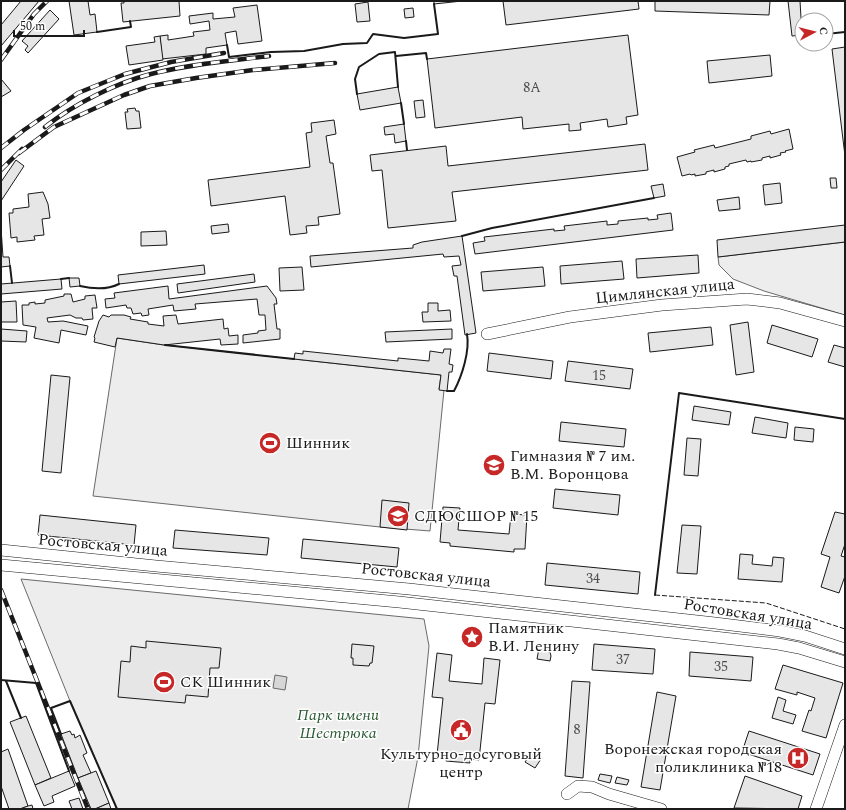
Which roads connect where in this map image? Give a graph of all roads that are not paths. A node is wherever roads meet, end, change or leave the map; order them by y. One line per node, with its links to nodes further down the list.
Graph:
1 (845, 321): 2 (street, Цимлянская улица)
2 (487, 334)
3 (1, 550): 5 (street, Ростовская улица)
4 (1, 565): 6 (street, Ростовская улица)
5 (845, 649)
6 (845, 662)
7 (845, 725): 10 (street)
8 (567, 794): 9 (street)
9 (661, 809)
10 (816, 809)

